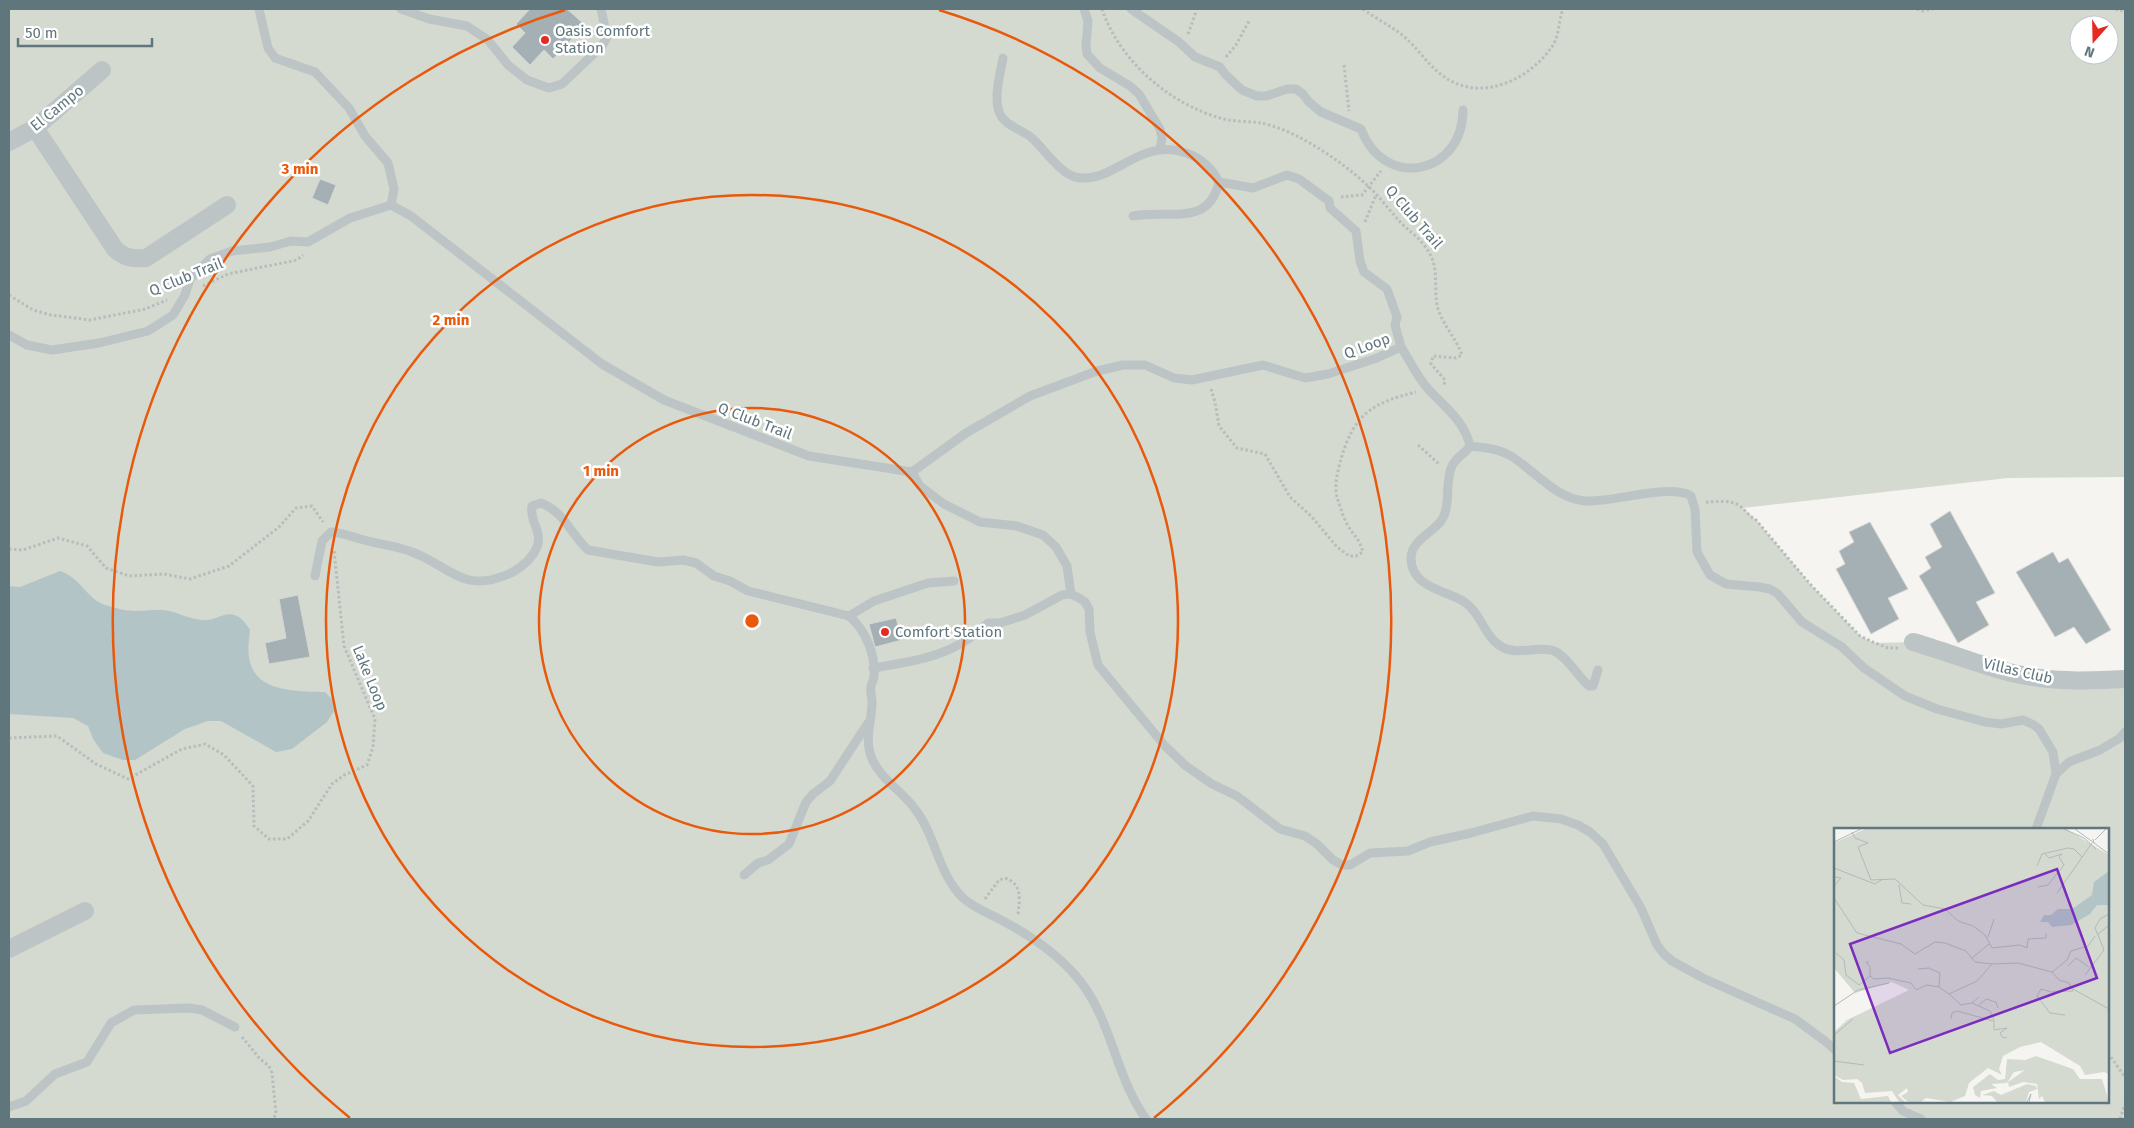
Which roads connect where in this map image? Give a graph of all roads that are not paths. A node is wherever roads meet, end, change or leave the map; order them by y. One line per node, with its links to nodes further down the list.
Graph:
1 (259, 9): 14 (lane)
2 (401, 9): 3 (lane)
3 (601, 9)
4 (1084, 9): 11 (lane)
5 (1131, 9): 8 (lane)
6 (1003, 58): 11 (lane)
7 (102, 70): 9 (street, El Campo)
8 (1463, 110)
9 (35, 128): 10 (street, El Campo); 13 (street)
10 (9, 142)
11 (1160, 149): 12 (lane)
12 (1219, 182): 15 (lane); 17 (lane, Q Loop)
13 (227, 205)
14 (391, 205): 16 (lane); 19 (lane, Q Club Trail)
15 (1133, 216)
16 (9, 335)
17 (1401, 347): 18 (lane); 19 (lane, Q Loop)
18 (1470, 446): 26 (lane); 30 (lane)
19 (912, 472): 22 (lane)
20 (315, 576): 23 (lane)
21 (954, 581): 23 (lane)
22 (1071, 594): 25 (lane); 36 (lane)
23 (849, 616): 25 (lane)
24 (1913, 642): 27 (street, Villas Club)
25 (873, 668): 28 (lane)
26 (1598, 670)
27 (2125, 679)
28 (869, 720): 32 (lane); 39 (lane)
29 (2125, 732): 30 (lane)
30 (2056, 774): 31 (lane)
31 (2036, 828)
32 (744, 875)
33 (85, 911): 34 (street)
34 (9, 949)
35 (235, 1027): 38 (lane)
36 (1834, 1049)
37 (1896, 1103): 40 (lane)
38 (9, 1108)
39 (1146, 1119)
40 (1921, 1119)

